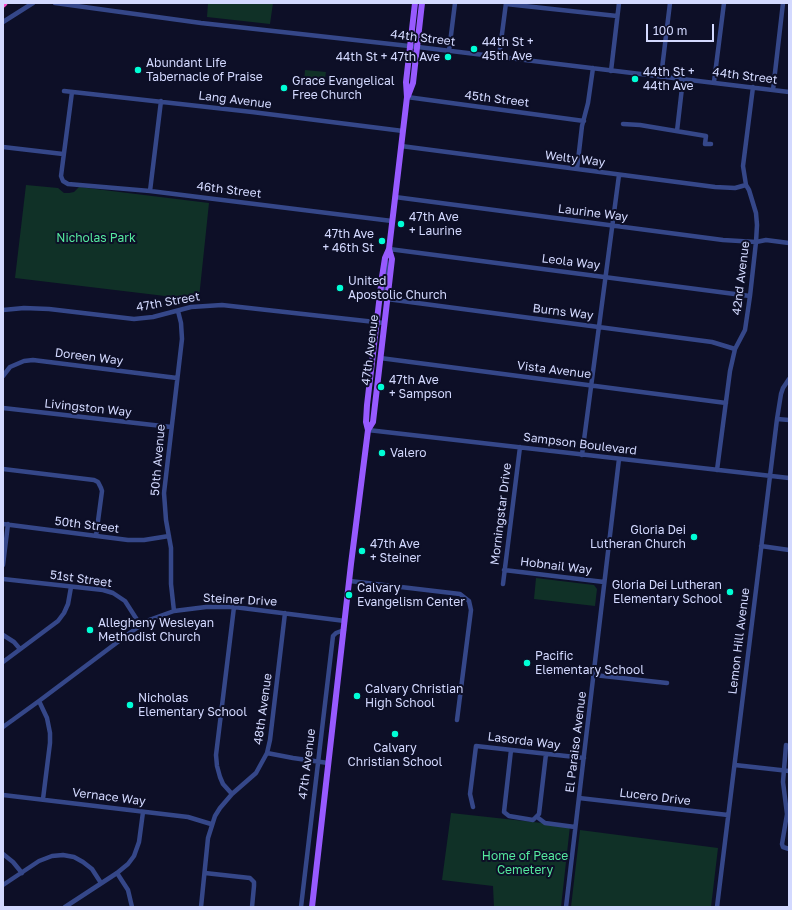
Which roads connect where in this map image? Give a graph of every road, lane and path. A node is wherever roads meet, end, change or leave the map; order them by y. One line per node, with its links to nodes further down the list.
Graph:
1 (33, 3): 12 (street)
2 (55, 3): 13 (street, 44th Street)
3 (415, 3): 13 (main road, 47th Avenue)
4 (422, 3): 14 (main road, 47th Avenue)
5 (455, 3): 15 (street)
6 (506, 3): 11 (street); 16 (street)
7 (619, 3): 11 (street)
8 (670, 3): 19 (street)
9 (724, 3): 21 (street)
10 (783, 3): 23 (street)
11 (618, 16): 18 (street)
12 (3, 22)
13 (410, 46): 14 (street, 44th Street); 27 (main road, 47th Avenue)
14 (418, 47): 15 (street, 44th Street); 27 (main road, 47th Avenue)
15 (449, 51): 16 (street, 44th Street)
16 (499, 57): 17 (street, 44th Street)
17 (593, 68): 18 (street, 44th Street); 29 (street)
18 (611, 71): 19 (street, 44th Street)
19 (661, 77): 20 (street, 44th Street)
20 (683, 79): 21 (street, 44th Street); 32 (street)
21 (714, 82): 22 (street, 44th Street)
22 (753, 87): 23 (street, 44th Street); 39 (street, 42nd Avenue)
23 (773, 90): 26 (street, 44th Street)
24 (64, 91): 25 (street, Lang Avenue)
25 (72, 92): 28 (street, Lang Avenue); 36 (street)
26 (789, 92)
27 (407, 98): 29 (street, 45th Street); 31 (main road, 47th Avenue)
28 (161, 101): 31 (street, Lang Avenue); 40 (street)
29 (584, 120): 37 (street)
30 (623, 124): 32 (street)
31 (403, 131): 34 (main road, 47th Avenue)
32 (677, 131): 33 (street)
33 (711, 144)
34 (401, 146): 37 (street, Welty Way); 41 (main road, 47th Avenue)
35 (3, 147): 36 (street)
36 (63, 154): 40 (street, 46th Street)
37 (577, 169): 38 (street, Welty Way)
38 (619, 175): 39 (street, Welty Way); 43 (street)
39 (746, 185): 44 (street, 42nd Avenue)
40 (150, 191): 42 (street, 46th Street)
41 (395, 197): 42 (main road, 47th Avenue); 43 (street, Laurine Way)
42 (392, 221): 46 (main road, 47th Avenue)
43 (613, 225): 44 (street, Laurine Way); 48 (street)
44 (756, 242): 45 (street, Laurine Way); 49 (street, 42nd Avenue)
45 (789, 243)
46 (389, 249): 47 (main road, 47th Avenue); 48 (street, Leola Way); 50 (main road, 47th Avenue)
47 (385, 258): 50 (street); 53 (main road, 47th Avenue)
48 (606, 276): 49 (street, Leola Way); 55 (street)
49 (750, 296): 56 (street, 42nd Avenue)
50 (387, 299): 54 (main road, 47th Avenue); 55 (street, Burns Way)
51 (3, 310): 52 (street, 47th Street)
52 (178, 311): 53 (street, 47th Street); 59 (street, 50th Avenue)
53 (377, 322): 54 (street, 47th Street); 67 (main road, 47th Avenue)
54 (384, 323): 57 (main road, 47th Avenue)
55 (599, 327): 56 (street, Burns Way); 61 (street)
56 (735, 349): 62 (street, 42nd Avenue)
57 (380, 358): 61 (street, Vista Avenue); 67 (main road, 47th Avenue)
58 (3, 376): 59 (street, Doreen Way)
59 (177, 378): 66 (street, 50th Avenue)
60 (789, 379): 64 (street, Lemon Hill Avenue)
61 (592, 385): 62 (street, Vista Avenue); 69 (street)
62 (726, 403): 72 (street, 42nd Avenue)
63 (3, 408): 66 (street, Livingston Way)
64 (776, 419): 65 (street); 73 (street, Lemon Hill Avenue)
65 (789, 420)
66 (171, 428): 77 (street, 50th Avenue)
67 (368, 430): 68 (street, Sampson Boulevard); 83 (main road, 47th Avenue)
68 (520, 447): 69 (street, Sampson Boulevard); 81 (street, Morningstar Drive)
69 (582, 455): 70 (street, Sampson Boulevard)
70 (619, 459): 72 (street, Sampson Boulevard); 84 (street, El Paraiso Avenue)
71 (3, 469): 76 (street)
72 (717, 470): 73 (street, Sampson Boulevard)
73 (770, 477): 74 (street, Sampson Boulevard); 78 (street, Lemon Hill Avenue)
74 (789, 478)
75 (6, 524): 76 (street, 50th Street); 80 (street)
76 (96, 536): 77 (street, 50th Street)
77 (169, 536): 88 (street, 50th Avenue)
78 (761, 546): 79 (street); 108 (street, Lemon Hill Avenue)
79 (789, 550)
80 (3, 565)
81 (504, 570): 84 (street, Hobnail Way); 85 (street, Morningstar Drive)
82 (3, 579): 86 (street, 51st Street)
83 (350, 581): 90 (main road, 47th Avenue); 99 (street)
84 (604, 582): 96 (street, El Paraiso Avenue)
85 (503, 584)
86 (71, 588): 91 (street, 51st Street); 94 (street)
87 (234, 607): 88 (street, Steiner Drive); 89 (street, Steiner Drive); 111 (street)
88 (174, 611): 91 (street, Steiner Drive)
89 (285, 613): 90 (street, Steiner Drive); 103 (street, 48th Avenue)
90 (345, 621): 92 (main road, 47th Avenue)
91 (141, 626): 98 (street, Steiner Drive)
92 (344, 630): 106 (street, 47th Avenue); 107 (main road, 47th Avenue)
93 (3, 635): 94 (street)
94 (20, 649): 95 (street)
95 (3, 662)
96 (594, 675): 97 (street); 105 (street, El Paraiso Avenue)
97 (668, 683)
98 (39, 701): 100 (street, Steiner Drive); 114 (street)
99 (457, 720)
100 (3, 727)
101 (786, 745): 109 (street)
102 (511, 750): 104 (street, Lasorda Way); 115 (street, Lasorda Way); 118 (street)
103 (267, 753): 106 (street); 111 (street, 48th Avenue)
104 (546, 754): 105 (street, Lasorda Way); 118 (street)
105 (584, 758): 113 (street, El Paraiso Avenue)
106 (318, 762): 107 (street); 132 (street, 47th Avenue)
107 (328, 763): 133 (main road, 47th Avenue)
108 (735, 765): 109 (street); 117 (street, Lemon Hill Avenue)
109 (783, 770): 110 (street); 121 (street)
110 (789, 771)
111 (232, 794): 119 (street, 48th Avenue)
112 (3, 795): 114 (street, Vernace Way)
113 (579, 798): 117 (street, Lucero Drive); 120 (street, El Paraiso Avenue)
114 (43, 799): 116 (street, Vernace Way)
115 (473, 807)
116 (143, 812): 119 (street, Vernace Way); 124 (street)
117 (728, 815): 135 (street, Lemon Hill Avenue)
118 (537, 817): 120 (street)
119 (212, 824): 125 (street, 48th Avenue)
120 (575, 827): 134 (street, El Paraiso Avenue)
121 (789, 848)
122 (3, 854): 123 (street)
123 (22, 873): 126 (street); 127 (street)
124 (117, 873): 126 (street); 129 (street)
125 (205, 873): 130 (street, 48th Avenue); 131 (street)
126 (101, 883): 128 (street)
127 (3, 885)
128 (65, 907)
129 (132, 907)
130 (201, 907)
131 (252, 907)
132 (301, 907)
133 (312, 907)
134 (566, 907)
135 (717, 907)

